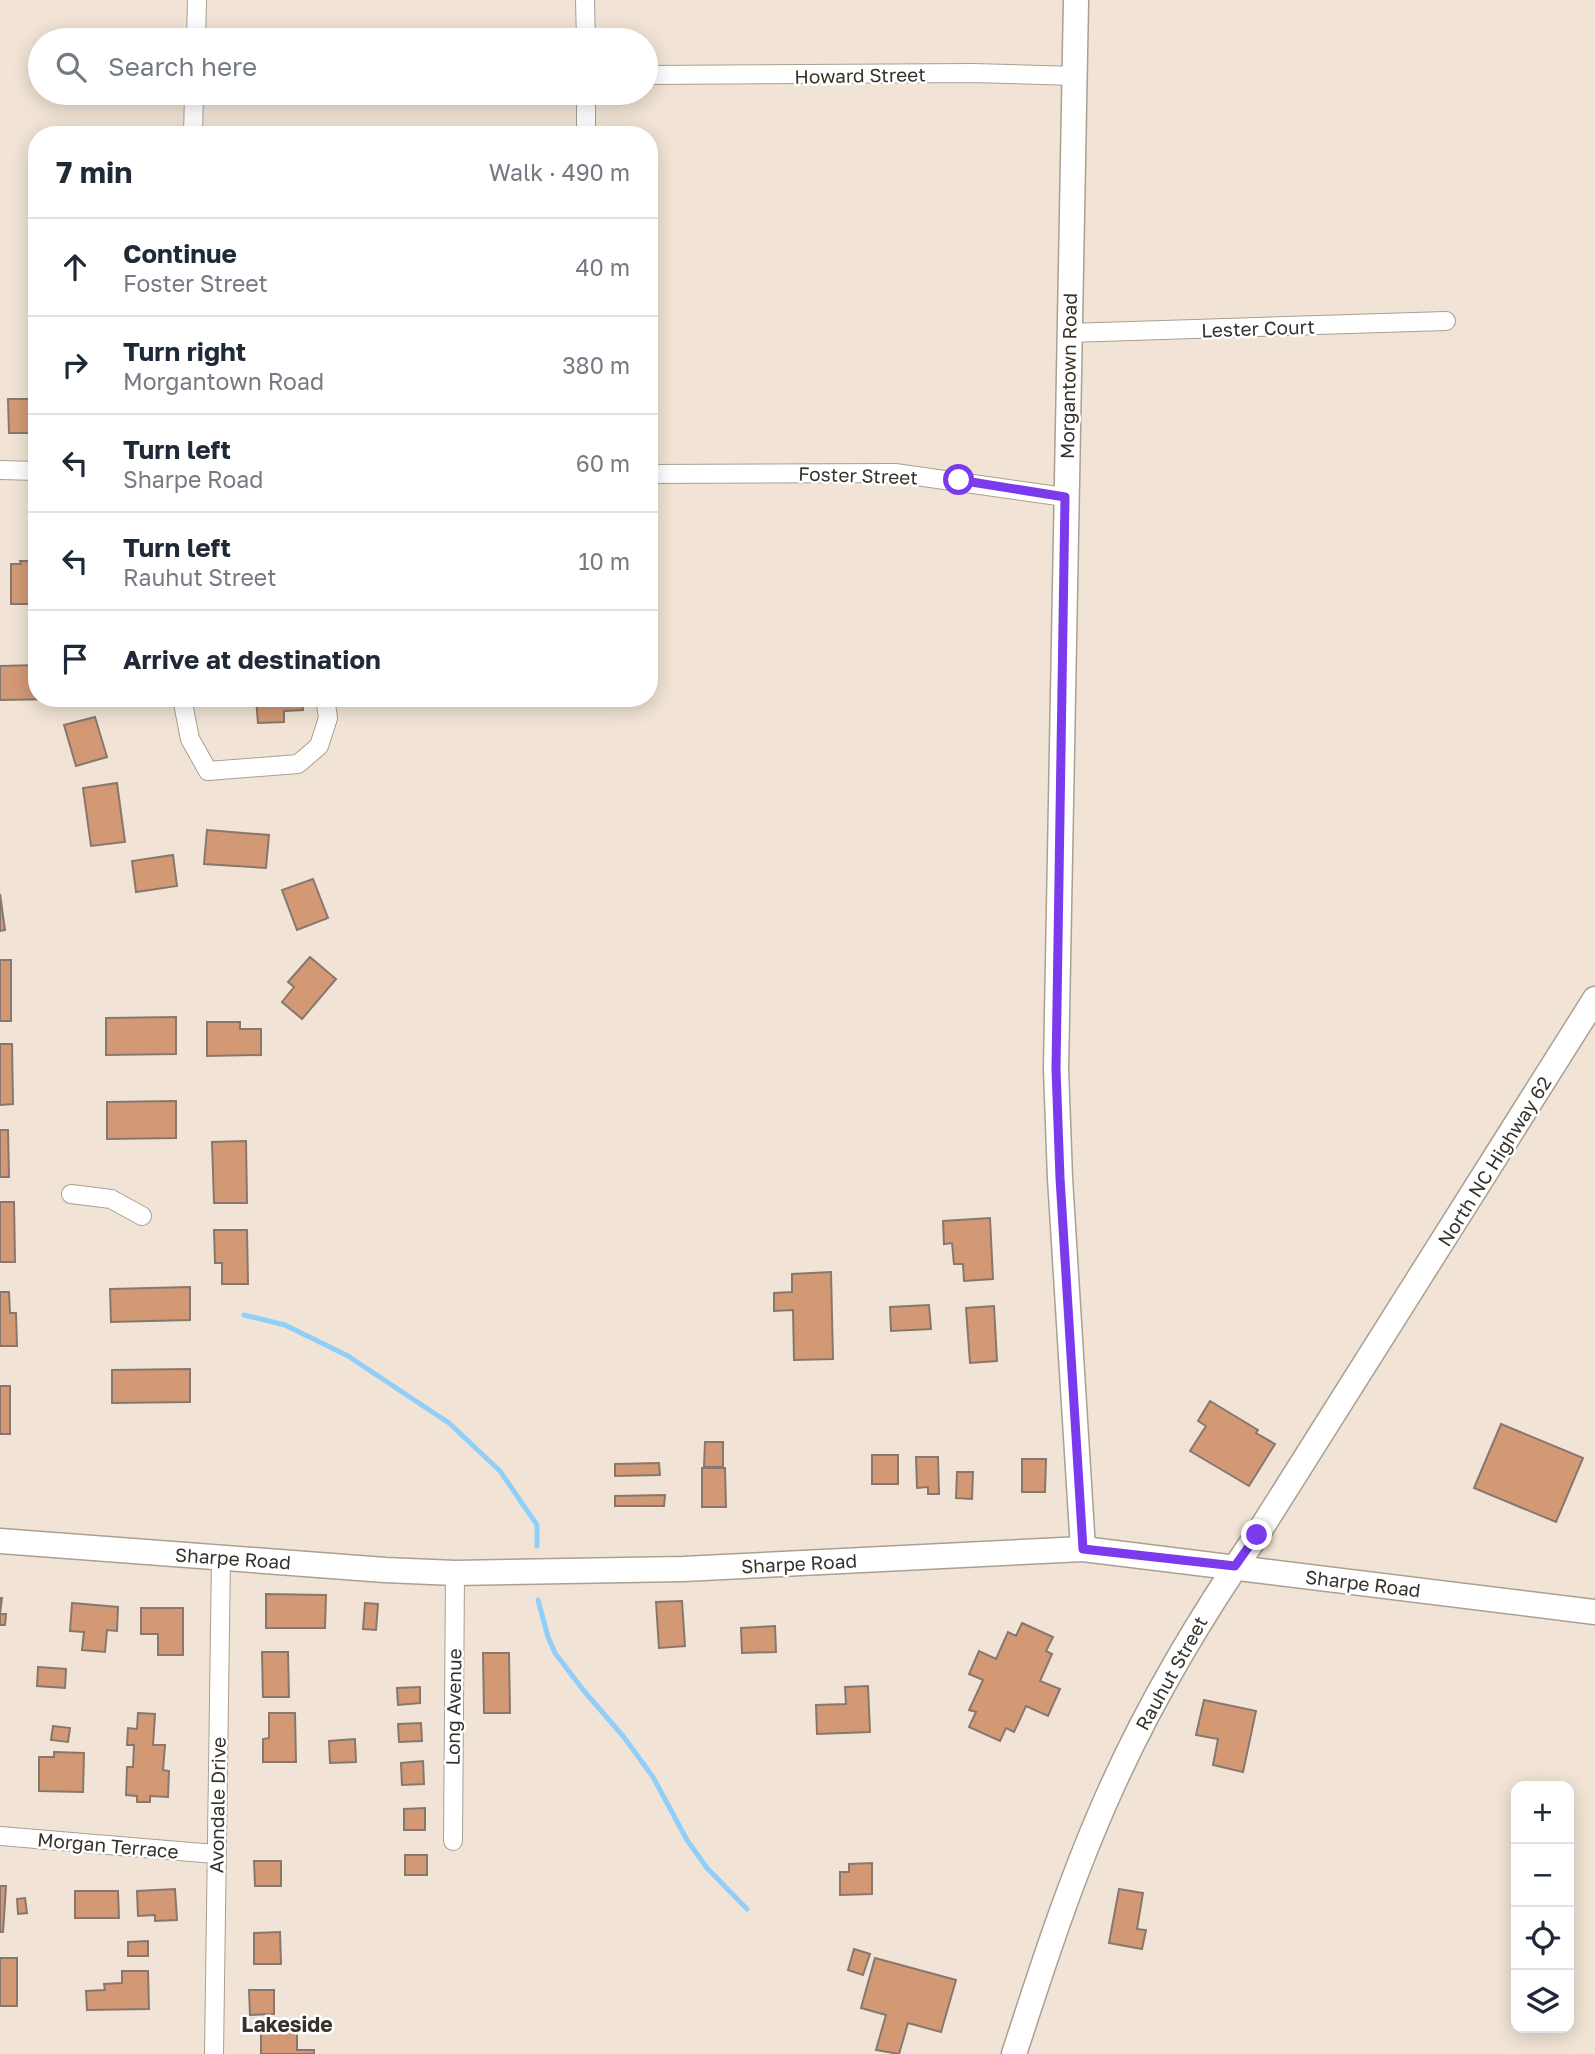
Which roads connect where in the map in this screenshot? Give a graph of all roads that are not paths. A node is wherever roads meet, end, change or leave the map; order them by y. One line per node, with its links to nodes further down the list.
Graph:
1 (197, 0): 4 (street)
2 (585, 0): 5 (street)
3 (1076, 0): 7 (street, Morgantown Road)
4 (196, 28)
5 (586, 28)
6 (658, 75): 7 (street, Howard Street)
7 (1075, 76): 13 (street, Morgantown Road)
8 (194, 105): 10 (street)
9 (586, 105): 11 (street)
10 (193, 126)
11 (586, 126)
12 (1446, 321): 13 (street, Lester Court)
13 (1069, 332): 17 (street, Morgantown Road)
14 (0, 470): 15 (street)
15 (28, 471)
16 (658, 474): 17 (street, Foster Street)
17 (1065, 497): 25 (street, Morgantown Road)
18 (184, 707): 19 (street)
19 (326, 707)
20 (1595, 999): 23 (street, North NC Highway 62)
21 (71, 1194): 22 (street)
22 (142, 1216)
23 (1391, 1323): 27 (street, Rauhut Street)
24 (0, 1541): 26 (street, Sharpe Road)
25 (1083, 1549): 27 (street, Sharpe Road); 28 (street, Sharpe Road)
26 (221, 1556): 28 (street, Sharpe Road); 32 (street, Avondale Drive)
27 (1235, 1566): 29 (street, Sharpe Road); 34 (street, Rauhut Street)
28 (455, 1573): 31 (street, Long Avenue)
29 (1595, 1612)
30 (0, 1836): 32 (street, Morgan Terrace)
31 (453, 1841)
32 (215, 1854): 33 (street, Avondale Drive)
33 (214, 2054)
34 (1014, 2054)

